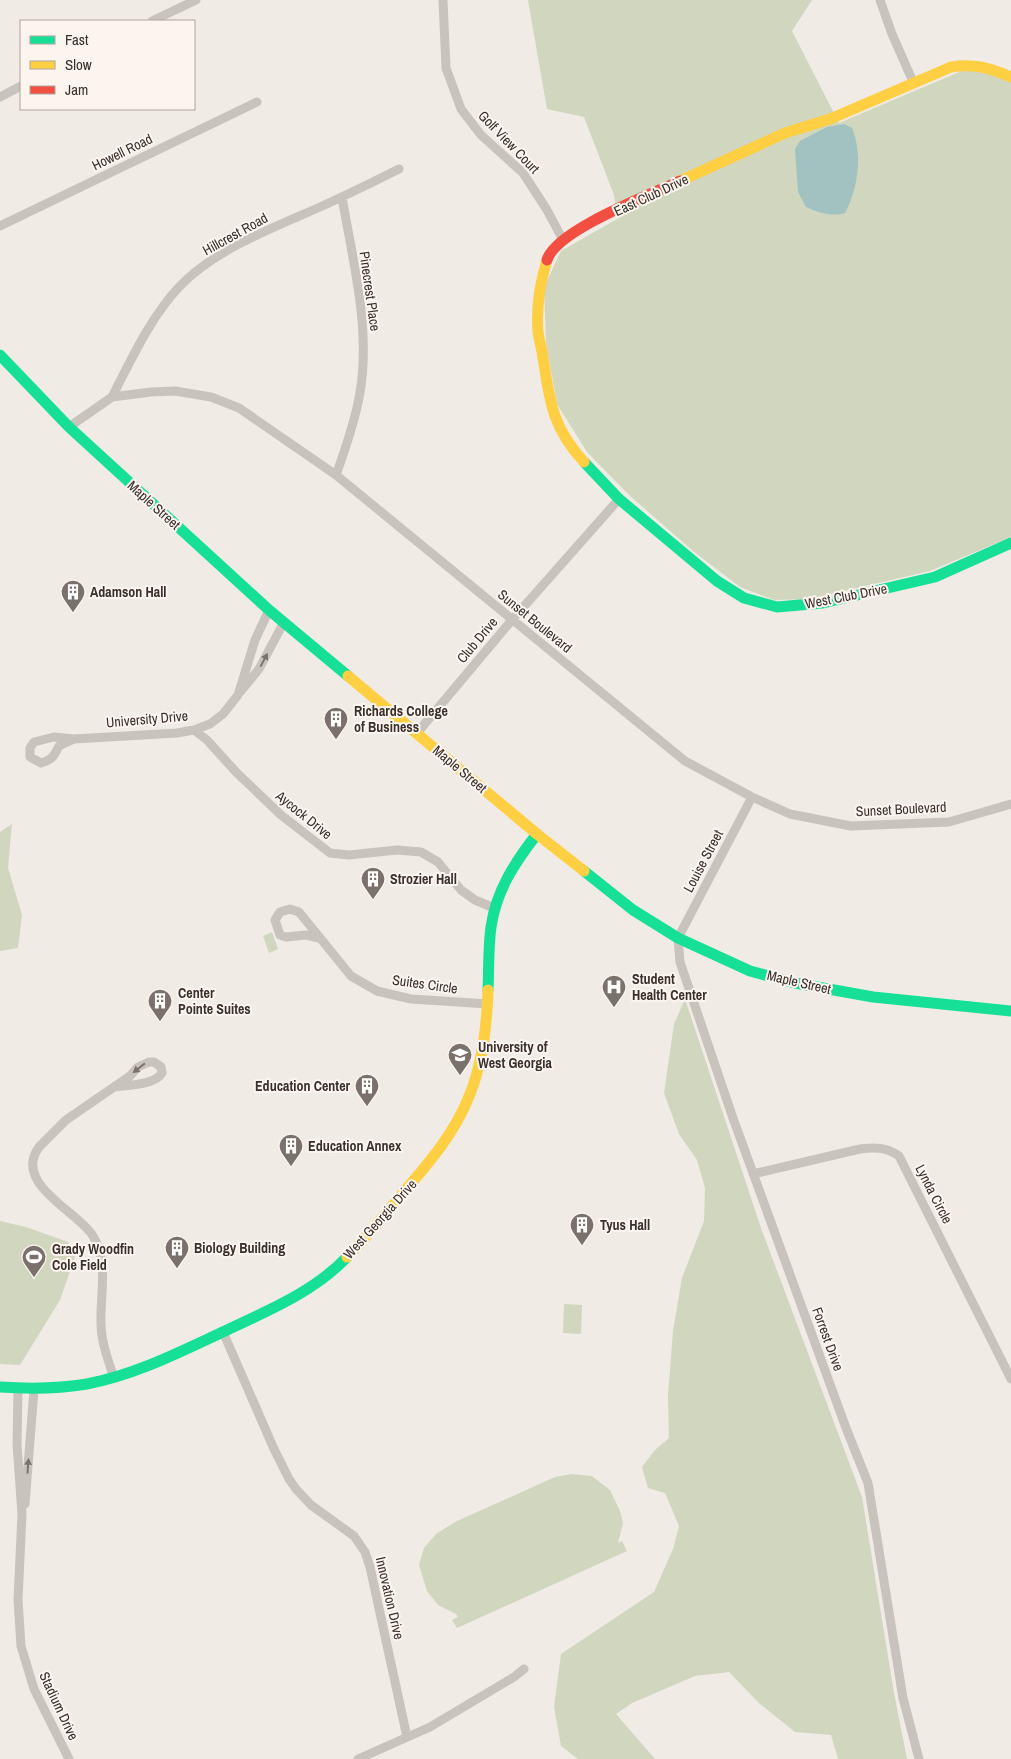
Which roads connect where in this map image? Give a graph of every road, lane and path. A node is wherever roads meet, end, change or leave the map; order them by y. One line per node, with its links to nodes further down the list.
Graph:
1 (196, 0): 4 (street)
2 (444, 0): 13 (street, Golf View Court)
3 (880, 0): 6 (street)
4 (154, 20)
5 (1011, 77): 6 (street, East Club Drive)
6 (914, 84): 13 (street, East Club Drive)
7 (20, 87): 8 (street)
8 (0, 97)
9 (257, 102): 12 (street, Howell Road)
10 (399, 169): 11 (street, Hillcrest Road)
11 (342, 197): 15 (street, Hillcrest Road); 17 (street, Pinecrest Place)
12 (0, 226)
13 (563, 240): 18 (street, East Club Drive)
14 (0, 355): 16 (street, Maple Street)
15 (112, 398): 16 (street, Sunset Boulevard); 17 (street, Sunset Boulevard)
16 (69, 427): 20 (street, Maple Street)
17 (336, 475): 21 (street, Sunset Boulevard)
18 (619, 499): 19 (street, West Club Drive); 21 (street, Club Drive)
19 (1011, 543)
20 (269, 610): 22 (street, Maple Street); 23 (street, University Drive)
21 (512, 620): 25 (street, Club Drive); 27 (street, Sunset Boulevard)
22 (284, 622): 23 (street, one-way to 22); 25 (street, Maple Street)
23 (238, 695): 24 (street, University Drive)
24 (194, 730): 26 (street, University Drive); 30 (street, Aycock Drive)
25 (417, 733): 29 (street, Maple Street)
26 (74, 738): 26 (street, University Drive)
27 (752, 797): 28 (street, Sunset Boulevard); 32 (street, Louise Street)
28 (1011, 804)
29 (537, 834): 30 (street, West Georgia Drive); 32 (street, Maple Street)
30 (494, 908): 33 (street, West Georgia Drive)
31 (319, 938): 31 (street, Suites Circle); 33 (street, Suites Circle)
32 (678, 938): 34 (street, Maple Street); 36 (street, Forrest Drive)
33 (488, 1004): 37 (street, West Georgia Drive)
34 (1011, 1011)
35 (114, 1087): 35 (street, one-way to 35); 38 (street)
36 (753, 1174): 39 (street, Lynda Circle); 48 (street, Forrest Drive)
37 (223, 1332): 38 (street, West Georgia Drive); 45 (street, Innovation Drive)
38 (114, 1378): 42 (street, West Georgia Drive)
39 (1011, 1379)
40 (0, 1387): 41 (street, West Georgia Drive)
41 (18, 1390): 42 (street, West Georgia Drive); 43 (street, Stadium Drive)
42 (34, 1390): 43 (street, Stadium Drive, one-way to 42)
43 (22, 1514): 46 (street, Stadium Drive)
44 (524, 1669): 45 (street)
45 (407, 1737): 47 (street)
46 (69, 1759)
47 (358, 1759)
48 (919, 1759)

